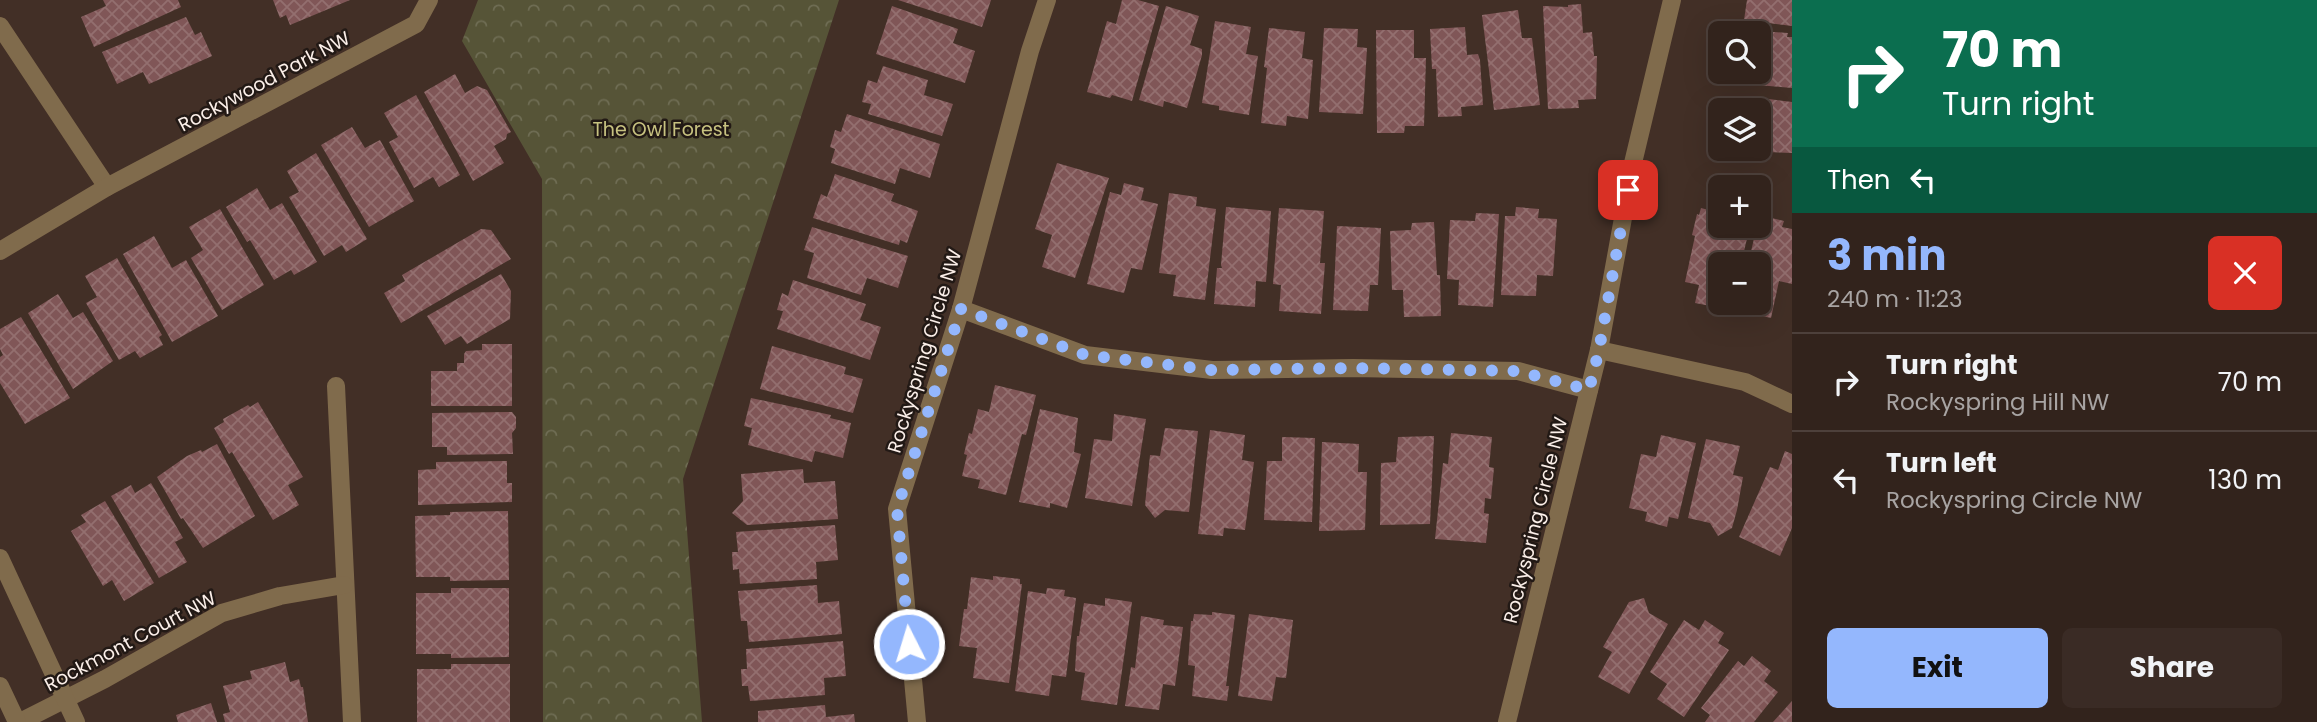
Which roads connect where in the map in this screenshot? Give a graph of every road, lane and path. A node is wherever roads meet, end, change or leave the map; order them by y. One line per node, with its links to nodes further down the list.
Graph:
1 (429, 0): 5 (street, Rockywood Park NW)
2 (1047, 0): 7 (street, Rockyspring Circle NW)
3 (1672, 0): 8 (street, Rockyspring Circle NW)
4 (0, 26): 5 (street)
5 (107, 187): 6 (street, Rockywood Park NW)
6 (0, 251)
7 (961, 309): 10 (street); 19 (street, Rockyspring Circle NW)
8 (1599, 350): 10 (street, Rockyspring Circle NW); 11 (street)
9 (336, 386): 13 (street)
10 (1589, 390): 20 (street, Rockyspring Circle NW)
11 (1792, 404)
12 (0, 558): 15 (street)
13 (344, 585): 15 (street, Rockmont Court NW); 18 (street)
14 (0, 686): 16 (street)
15 (66, 700): 16 (street, Rockmont Court NW); 17 (street)
16 (18, 722)
17 (76, 722)
18 (352, 722)
19 (916, 722)
20 (1507, 722)

